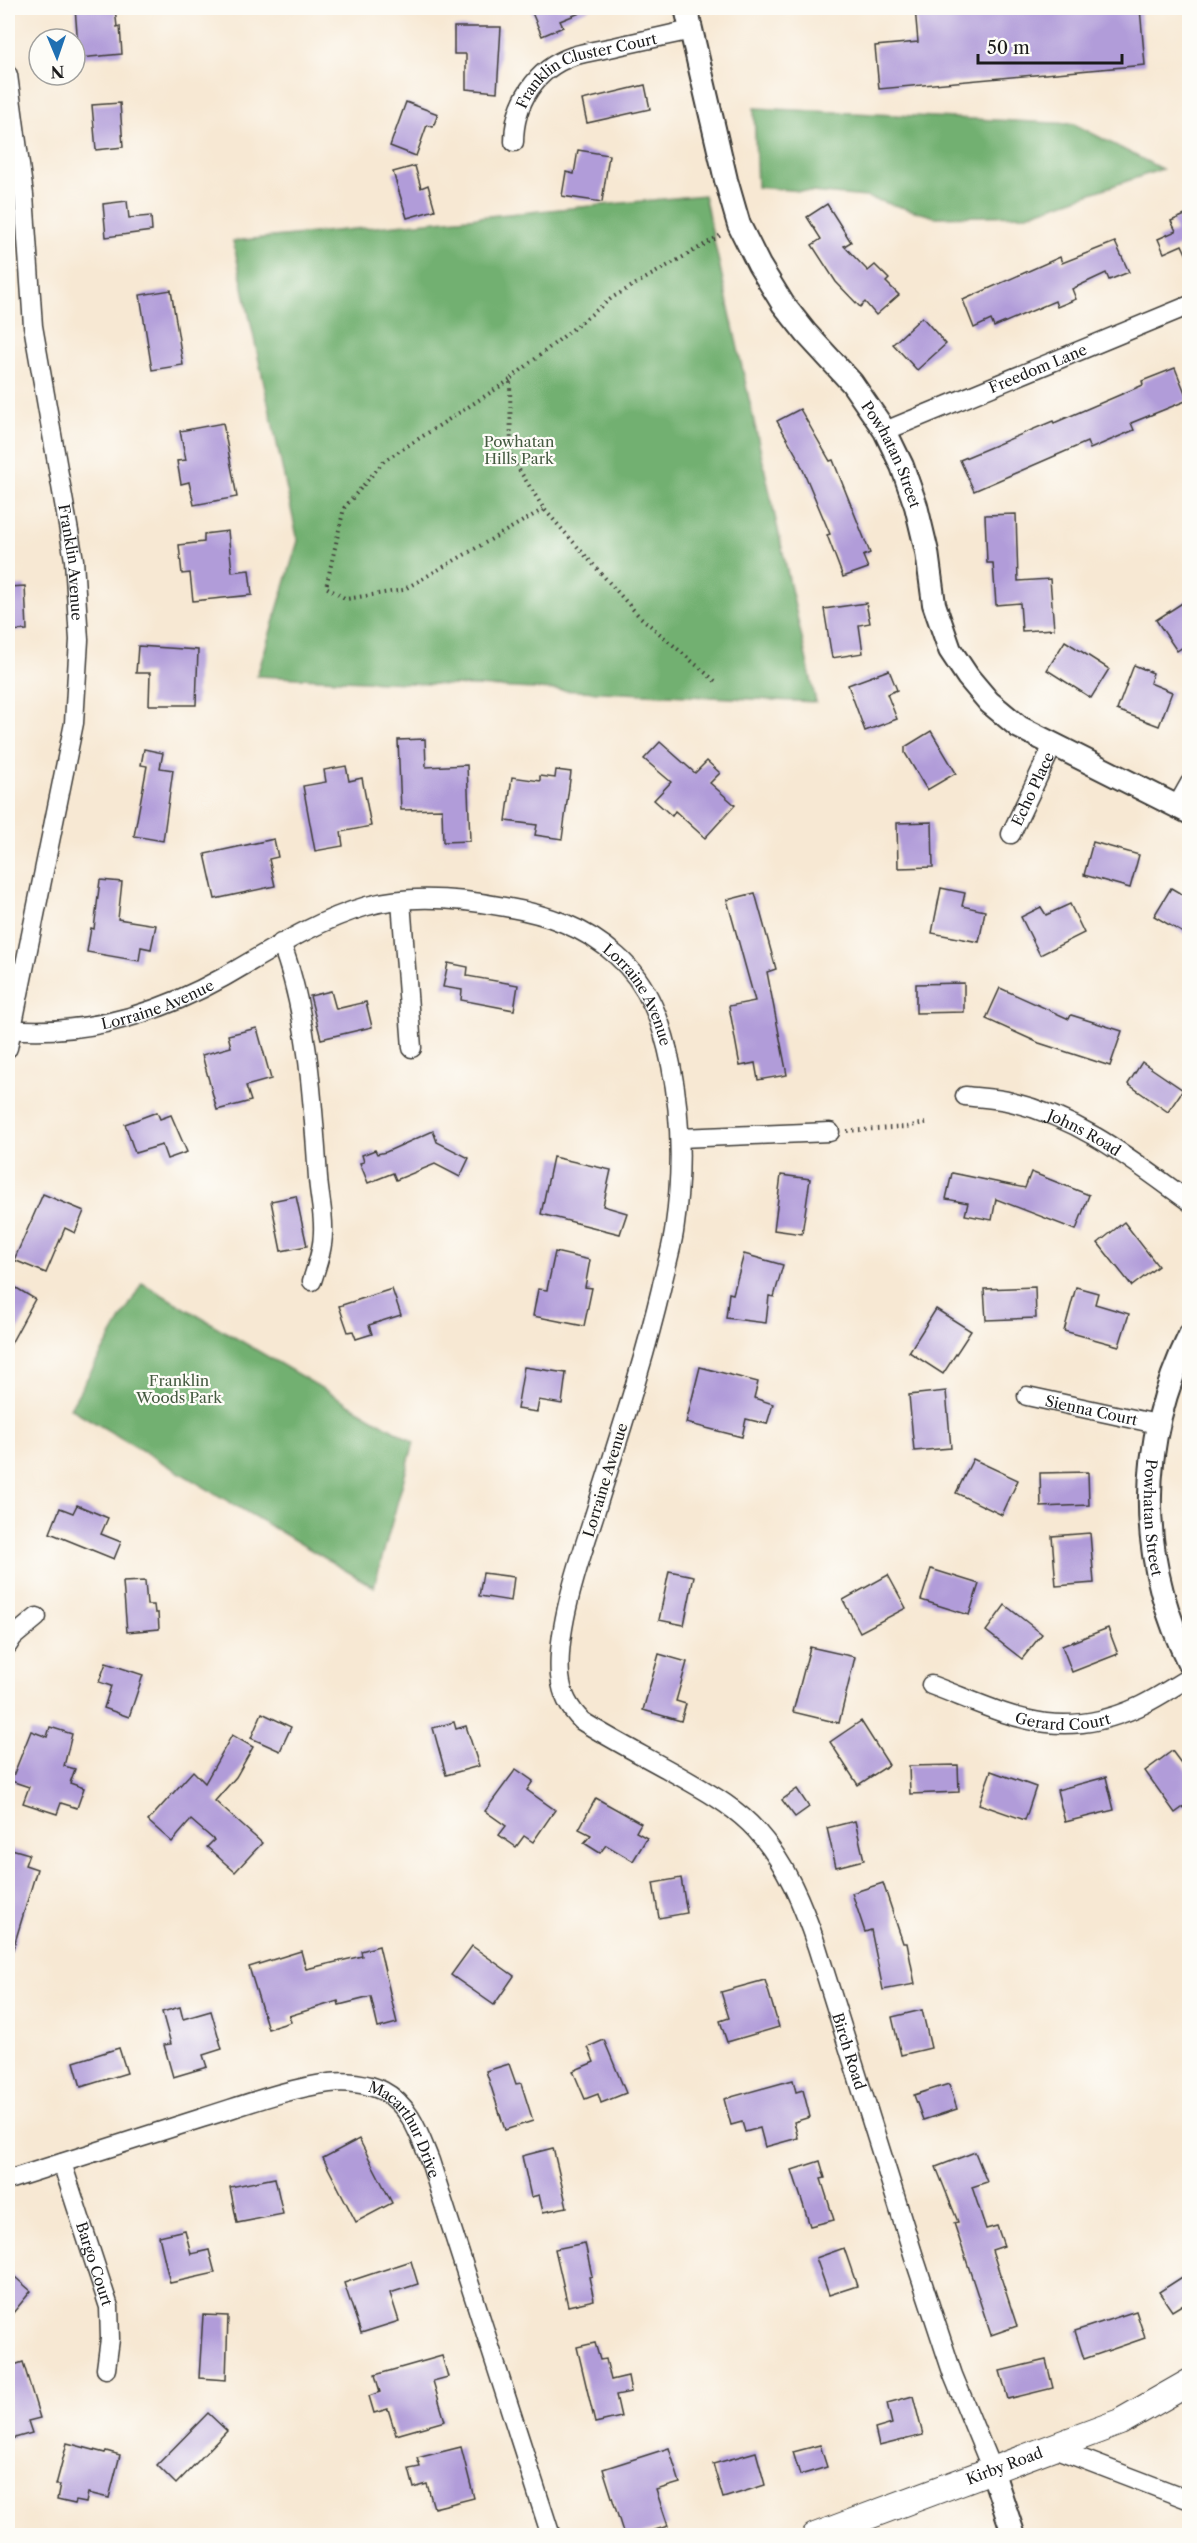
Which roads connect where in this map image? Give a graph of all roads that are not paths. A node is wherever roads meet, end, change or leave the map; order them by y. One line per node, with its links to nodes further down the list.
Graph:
1 (686, 8): 2 (street, Powhatan Street)
2 (691, 30): 4 (street, Franklin Cluster Court); 6 (street, Powhatan Street)
3 (8, 75): 13 (street, Franklin Avenue)
4 (514, 142)
5 (1190, 305): 6 (street, Freedom Lane)
6 (885, 431): 7 (street, Powhatan Street)
7 (1053, 745): 9 (street, Powhatan Street); 10 (street, Echo Place)
8 (1190, 783): 9 (street)
9 (1183, 810)
10 (1011, 834)
11 (401, 901): 12 (street, Lorraine Avenue); 15 (street); 18 (street, Lorraine Avenue)
12 (281, 944): 13 (street, Lorraine Avenue); 20 (street)
13 (10, 1029): 14 (street, Franklin Avenue)
14 (8, 1048)
15 (412, 1048)
16 (965, 1096): 19 (street, Johns Road)
17 (830, 1132): 18 (street)
18 (680, 1138): 26 (street, Lorraine Avenue)
19 (1190, 1202)
20 (312, 1281)
21 (1190, 1335): 23 (street, Powhatan Street)
22 (1027, 1396): 23 (street, Sienna Court)
23 (1157, 1424): 27 (street, Powhatan Street)
24 (37, 1617): 25 (street)
25 (8, 1646)
26 (560, 1664): 35 (street, Birch Road)
27 (1190, 1665)
28 (1190, 1677): 29 (street, Gerard Court)
29 (931, 1685)
30 (62, 2163): 31 (street, Macarthur Drive); 32 (street, Bargo Court); 37 (street, Macarthur Drive)
31 (8, 2180)
32 (106, 2369)
33 (1190, 2382): 34 (main road, Kirby Road)
34 (1054, 2448): 35 (main road, Kirby Road); 36 (street)
35 (992, 2470): 38 (main road, Kirby Road); 39 (street, Birch Road)
36 (1190, 2500)
37 (551, 2535)
38 (815, 2535)
39 (1014, 2535)

